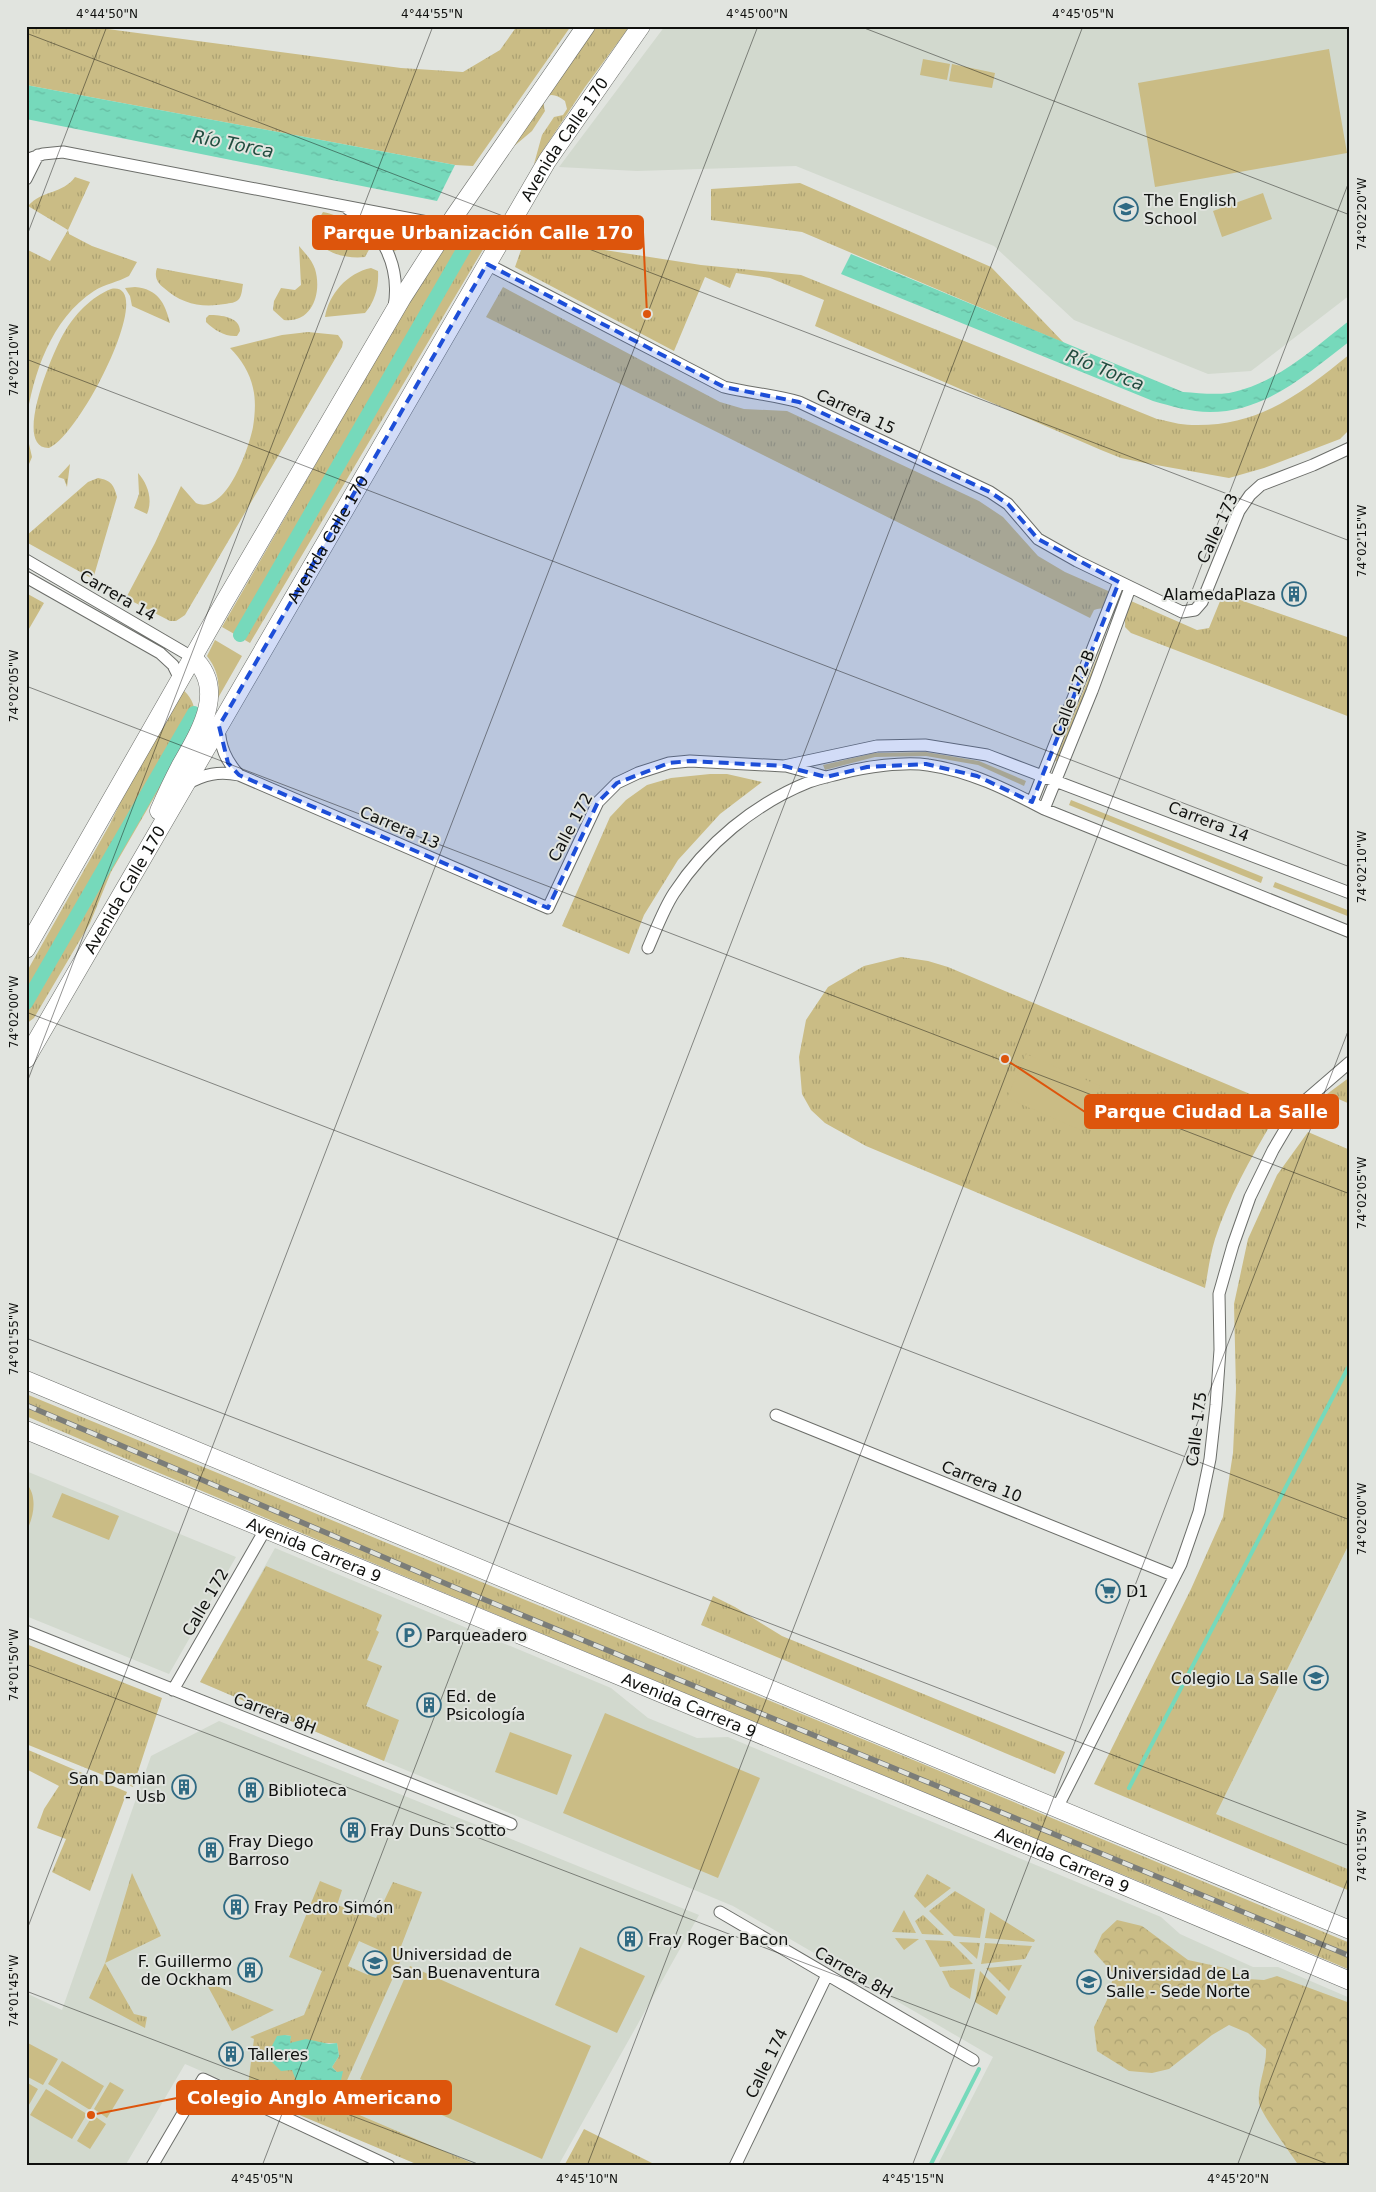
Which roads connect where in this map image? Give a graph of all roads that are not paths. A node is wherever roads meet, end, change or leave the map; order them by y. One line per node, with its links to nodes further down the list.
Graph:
1 (586, 26): 7 (main road)
2 (640, 26): 8 (main road, Avenida Calle 170)
3 (38, 155): 4 (street); 5 (street); 6 (street)
4 (26, 160)
5 (26, 179)
6 (334, 203): 7 (street); 9 (street)
7 (448, 226): 9 (main road)
8 (487, 264): 13 (street, Carrera 15); 18 (main road, Avenida Calle 170)
9 (392, 315): 16 (main road)
10 (1350, 448): 15 (street, Calle 173)
11 (26, 560): 16 (street, Carrera 14)
12 (26, 577): 17 (street, Carrera 14)
13 (1118, 582): 14 (street, Carrera 15); 21 (street, Calle 172 B)
14 (1130, 588): 15 (street, Carrera 15); 23 (street, Calle 172 B)
15 (1195, 610)
16 (192, 658): 17 (main road); 27 (main road)
17 (180, 679): 32 (main road)
18 (219, 726): 20 (street); 24 (main road, Avenida Calle 170)
19 (784, 766): 21 (street, Carrera 14); 22 (street); 29 (street, Calle 172)
20 (239, 775): 24 (street, Carrera 13); 29 (street, Carrera 13)
21 (1043, 775): 23 (street, Carrera 14); 25 (street, Calle 172 B)
22 (826, 777): 25 (street); 31 (street)
23 (1056, 780): 26 (street, Calle 172 B); 28 (street, Carrera 14)
24 (184, 786): 27 (main road, Avenida Calle 170)
25 (1032, 802): 26 (street)
26 (1044, 809): 30 (street)
27 (127, 884): 33 (main road, Avenida Calle 170)
28 (1350, 893)
29 (548, 908)
30 (1350, 932)
31 (648, 948)
32 (26, 949)
33 (28, 1048)
34 (1350, 1062): 39 (street, Calle 175)
35 (26, 1380): 42 (main road)
36 (776, 1416): 39 (street, Carrera 10)
37 (26, 1430): 38 (main road, Avenida Carrera 9)
38 (266, 1530): 41 (street, Calle 172); 47 (main road, Avenida Carrera 9)
39 (1175, 1576): 42 (street, Calle 175)
40 (26, 1631): 41 (street, Carrera 8H)
41 (173, 1690): 43 (street, Carrera 8H)
42 (1057, 1808): 45 (main road)
43 (511, 1824)
44 (720, 1912): 46 (street, Carrera 8H)
45 (1350, 1930)
46 (827, 1975): 48 (street, Carrera 8H); 51 (street, Calle 174)
47 (1350, 1981)
48 (973, 2060)
49 (152, 2166): 50 (street)
50 (389, 2166)
51 (735, 2166)

